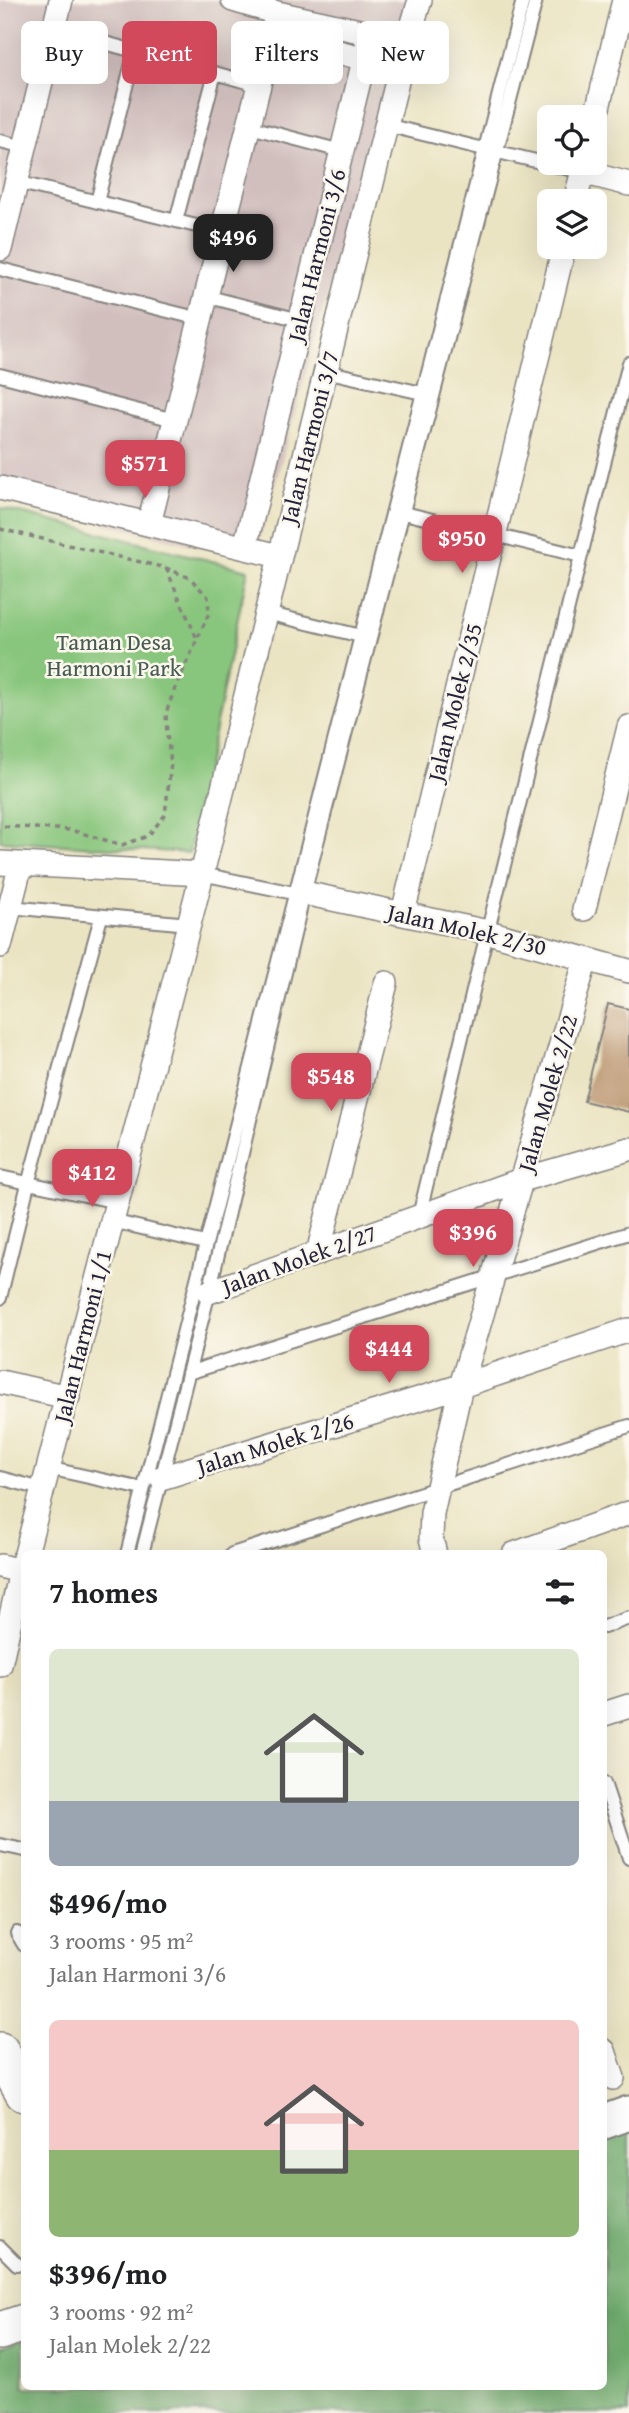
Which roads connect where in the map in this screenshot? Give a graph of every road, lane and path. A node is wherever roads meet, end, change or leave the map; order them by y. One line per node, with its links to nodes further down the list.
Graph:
1 (61, 0): 8 (street)
2 (233, 0): 7 (street)
3 (420, 0): 18 (street, Jalan Harmoni 3/7)
4 (523, 0): 22 (lane)
5 (536, 0): 24 (lane)
6 (624, 0): 17 (street)
7 (277, 13): 9 (street); 10 (street)
8 (56, 21)
9 (274, 21)
10 (357, 30)
11 (217, 74): 16 (lane)
12 (40, 84): 21 (street)
13 (127, 84): 29 (lane)
14 (212, 84): 30 (lane)
15 (359, 84): 23 (street, Jalan Harmoni 3/6)
16 (258, 85): 19 (street)
17 (599, 105)
18 (386, 125): 22 (lane); 39 (street, Jalan Harmoni 3/7)
19 (247, 126): 23 (lane); 31 (street)
20 (0, 141): 21 (lane)
21 (25, 147): 27 (street)
22 (484, 149): 41 (lane)
23 (341, 151): 37 (street, Jalan Harmoni 3/6)
24 (498, 152): 25 (lane); 44 (lane)
25 (537, 159)
26 (605, 175): 28 (street)
27 (16, 182): 29 (lane); 32 (street)
28 (629, 184)
29 (97, 202): 30 (lane)
30 (176, 221): 31 (lane)
31 (221, 232): 35 (street)
32 (0, 249)
33 (561, 259): 47 (street, Jalan Molek 2/35)
34 (0, 269): 36 (lane)
35 (205, 296): 36 (street); 37 (lane)
36 (200, 319): 42 (street)
37 (300, 320): 48 (street, Jalan Harmoni 3/6)
38 (629, 363): 50 (lane)
39 (325, 371): 41 (lane); 49 (street, Jalan Harmoni 3/7)
40 (0, 375): 42 (lane)
41 (422, 393): 53 (lane)
42 (174, 419): 45 (street)
43 (0, 488): 45 (street)
44 (404, 513): 47 (lane); 59 (lane)
45 (149, 524): 48 (street)
46 (0, 530): 51 (path)
47 (494, 535): 50 (lane); 62 (street, Jalan Molek 2/35)
48 (245, 547): 49 (street)
49 (279, 556): 52 (street, Jalan Harmoni 3/7)
50 (581, 556): 65 (lane)
51 (166, 568): 54 (path); 54 (path)
52 (267, 613): 53 (lane); 58 (street, Jalan Harmoni 3/7)
53 (360, 636): 59 (lane)
54 (197, 639): 56 (path)
55 (629, 727): 61 (street)
56 (0, 826)
57 (10, 863): 58 (street); 60 (street)
58 (202, 874): 59 (lane); 64 (street, Jalan Harmoni 1/1)
59 (299, 893): 62 (street, Jalan Molek 2/30); 77 (lane); 80 (lane)
60 (10, 907): 63 (lane); 66 (street)
61 (584, 909)
62 (403, 913): 65 (street, Jalan Molek 2/30)
63 (101, 917): 64 (lane); 73 (lane)
64 (189, 924): 74 (street, Jalan Harmoni 1/1)
65 (488, 932): 67 (street, Jalan Molek 2/30); 75 (lane)
66 (0, 946)
67 (586, 958): 68 (street, Jalan Molek 2/30); 72 (street, Jalan Molek 2/22)
68 (629, 971)
69 (386, 983): 78 (street)
70 (629, 1149): 72 (street, Jalan Molek 2/27)
71 (0, 1177): 73 (lane)
72 (521, 1180): 75 (street, Jalan Molek 2/27); 79 (street, Jalan Molek 2/22)
73 (28, 1184): 74 (lane); 81 (lane)
74 (114, 1212): 77 (lane); 86 (street, Jalan Harmoni 1/1)
75 (419, 1216): 78 (street, Jalan Molek 2/27)
76 (629, 1233): 79 (lane)
77 (205, 1243): 90 (lane)
78 (318, 1253): 80 (street, Jalan Molek 2/27)
79 (493, 1276): 83 (lane); 85 (street, Jalan Molek 2/22)
80 (209, 1292): 83 (lane)
81 (0, 1298)
82 (629, 1330): 85 (street, Jalan Molek 2/26)
83 (188, 1373): 90 (lane)
84 (0, 1382): 86 (street)
85 (461, 1386): 90 (street, Jalan Molek 2/26); 91 (street, Jalan Molek 2/22)
86 (68, 1397): 89 (street, Jalan Harmoni 1/1)
87 (629, 1426): 91 (lane)
88 (0, 1478): 89 (lane)
89 (45, 1479): 90 (lane); 93 (street, Jalan Harmoni 1/1)
90 (152, 1484): 94 (lane); 95 (lane)
91 (437, 1487): 96 (lane); 97 (street, Jalan Molek 2/22)
92 (629, 1513): 98 (street)
93 (22, 1550)
94 (128, 1550)
95 (143, 1550)
96 (244, 1550)
97 (434, 1550)
98 (525, 1550)
99 (18, 1562): 102 (street, Jalan Harmoni 1/1)
100 (629, 1618): 101 (lane)
101 (607, 1626)
102 (0, 1665)
103 (629, 1706): 104 (street)
104 (607, 1713)
105 (607, 1792): 108 (lane)
106 (0, 1845): 107 (lane)
107 (21, 1849)
108 (629, 1858)
109 (17, 1933): 110 (lane)
110 (21, 1940)
111 (607, 2060): 112 (street)
112 (613, 2078)
113 (629, 2113): 114 (street)
114 (607, 2121)
115 (0, 2247): 116 (lane)
116 (17, 2264)
117 (21, 2324): 118 (main road)
118 (0, 2331)

